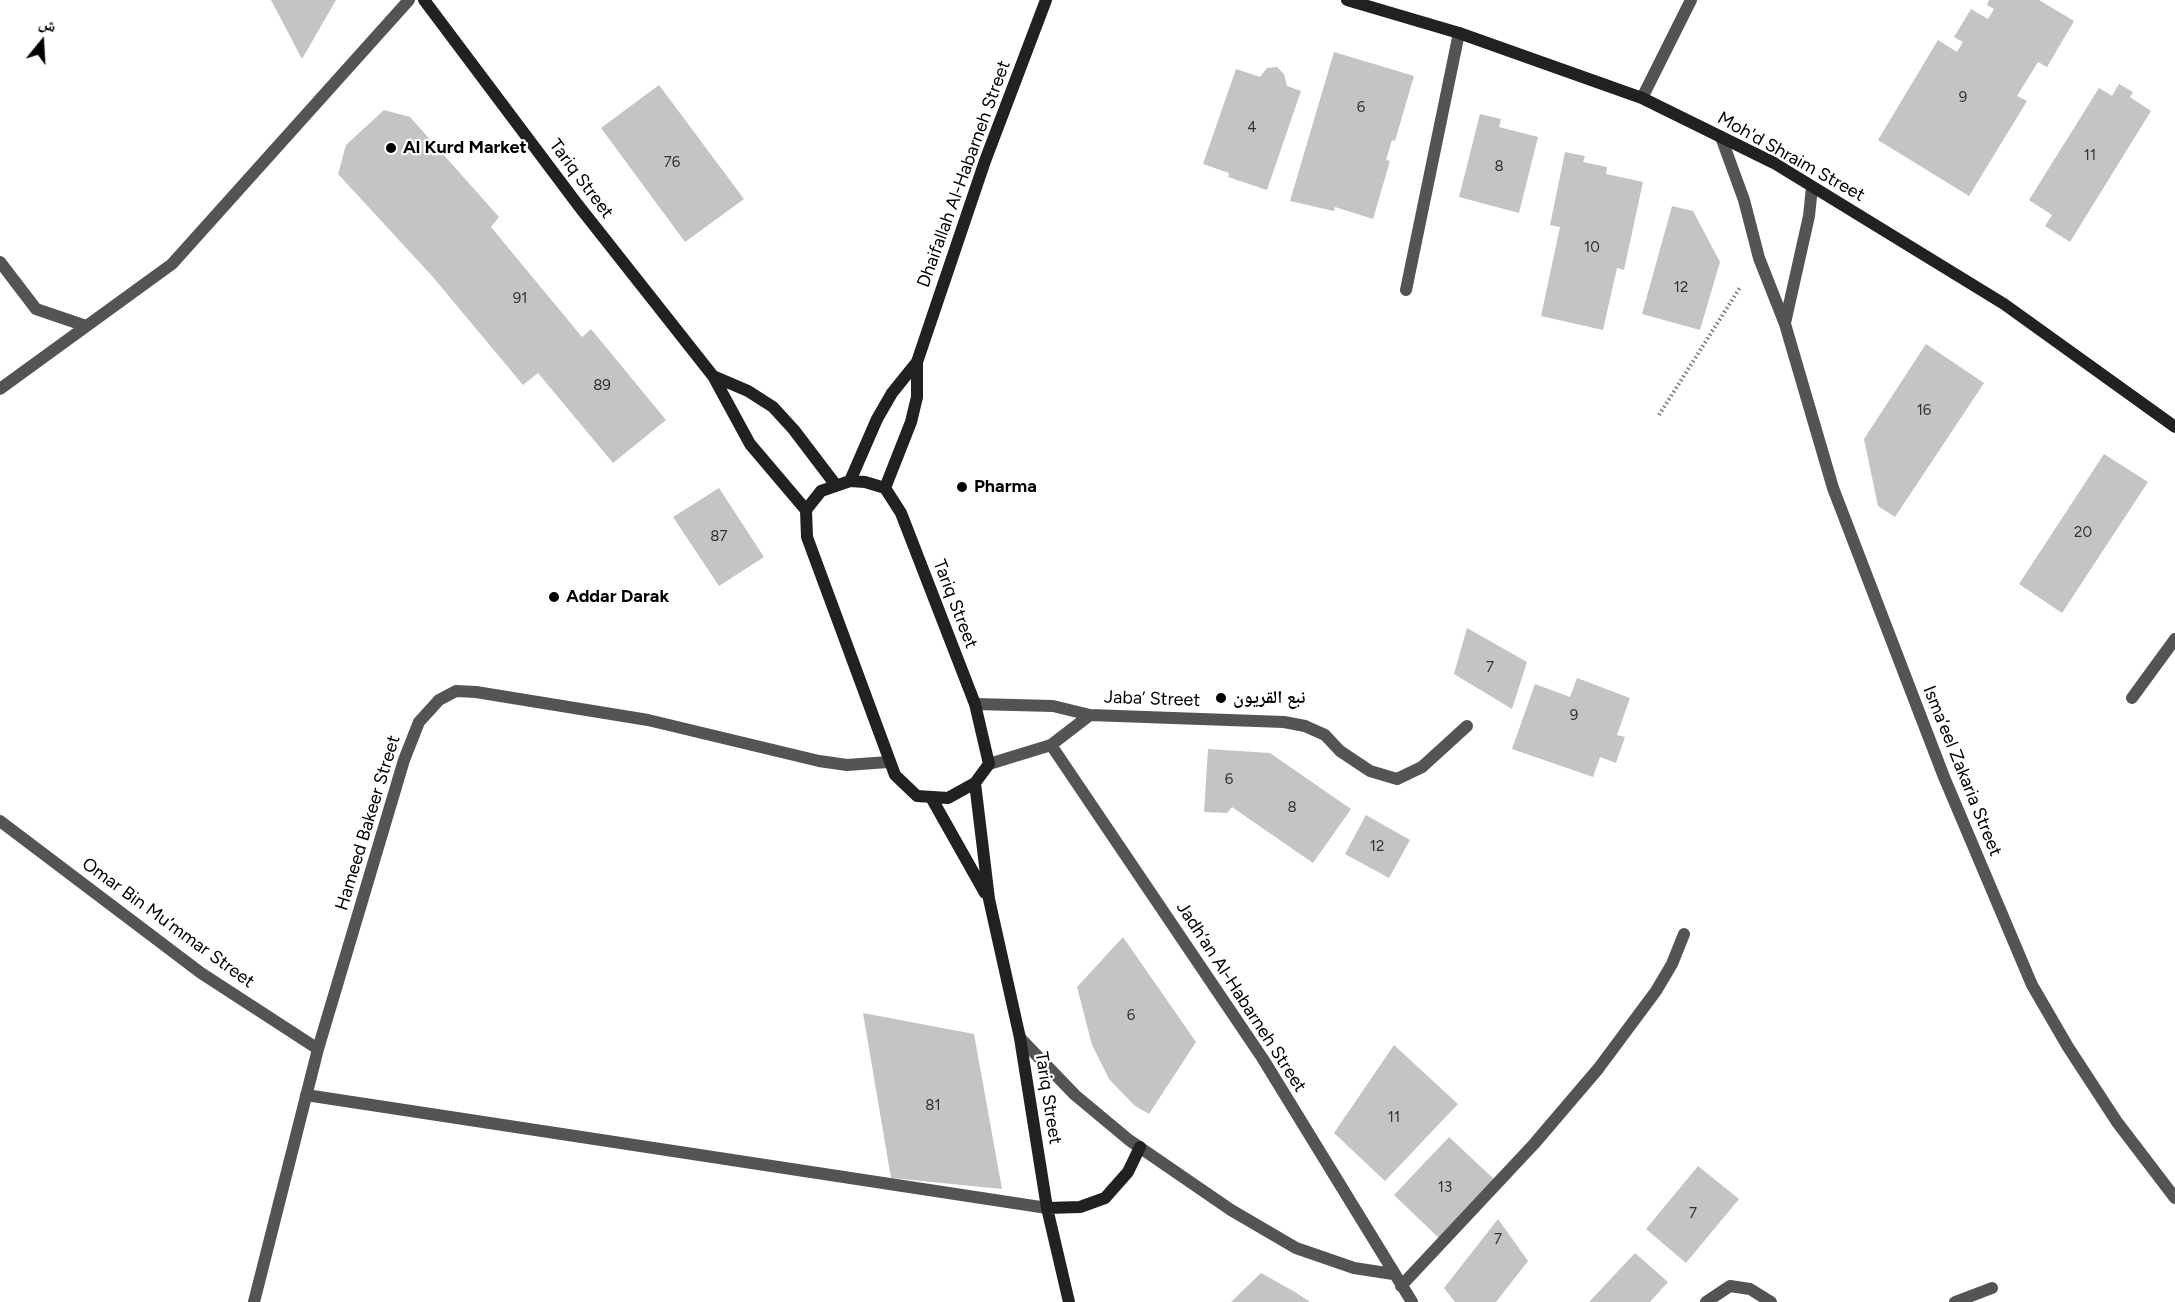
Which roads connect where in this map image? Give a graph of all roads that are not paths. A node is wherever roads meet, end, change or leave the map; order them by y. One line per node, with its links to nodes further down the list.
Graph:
1 (409, 0): 13 (street)
2 (424, 0): 15 (street, Tariq Street)
3 (1046, 0): 14 (street, Dhaifallah Al-Habarneh Street)
4 (1347, 0): 6 (street, Moh'd Shraim Street)
5 (1691, 0): 7 (street)
6 (1459, 33): 7 (street, Moh'd Shraim Street); 11 (street)
7 (1642, 98): 8 (street, Moh'd Shraim Street)
8 (1721, 137): 9 (street, Moh'd Shraim Street); 12 (street, Isma’eel Zakaria Street)
9 (1812, 187): 12 (street, Isma’eel Zakaria Street); 17 (street, Moh'd Shraim Street)
10 (0, 262): 13 (street)
11 (1406, 290)
12 (1785, 324): 39 (street, Isma’eel Zakaria Street)
13 (86, 326): 16 (street)
14 (918, 362): 18 (street, Dhaifallah Al-Habarneh Street); 20 (street, Dhaifallah Al-Habarneh Street)
15 (713, 376): 19 (street, Tariq Street); 21 (street, Tariq Street)
16 (0, 389)
17 (2175, 427)
18 (850, 481): 19 (street); 20 (street)
19 (835, 484): 21 (street)
20 (885, 488): 24 (street, Tariq Street)
21 (806, 510): 28 (street)
22 (2175, 639): 23 (street)
23 (2132, 698)
24 (975, 704): 25 (street, Jaba’ Street); 29 (street, Tariq Street)
25 (1090, 715): 26 (street, Jaba’ Street); 27 (street, Jaba’ Street)
26 (1467, 726)
27 (1052, 745): 29 (street, Jaba’ Street); 41 (street, Jadh’an Al-Habarneh Street)
28 (888, 762): 31 (street); 36 (street, Hameed Bakeer Street)
29 (988, 764): 30 (street)
30 (975, 783): 31 (street); 33 (street, Tariq Street)
31 (932, 799): 33 (street, Tariq Street)
32 (0, 821): 36 (street, Omar Bin Mu’mmar Street)
33 (989, 899): 35 (street, Tariq Street)
34 (1684, 934): 42 (street)
35 (1020, 1038): 38 (street); 40 (street, Tariq Street)
36 (318, 1049): 37 (street, Hameed Bakeer Street)
37 (306, 1095): 40 (street); 44 (street, Hameed Bakeer Street)
38 (1140, 1147): 40 (street); 41 (street)
39 (2175, 1198)
40 (1047, 1208): 45 (street, Tariq Street)
41 (1393, 1274): 42 (street, Jadh’an Al-Habarneh Street)
42 (1401, 1286): 46 (street, Jadh’an Al-Habarneh Street)
43 (1992, 1288): 49 (street)
44 (254, 1302)
45 (1069, 1302)
46 (1412, 1302)
47 (1706, 1302): 48 (street)
48 (1771, 1302)
49 (1955, 1302)

